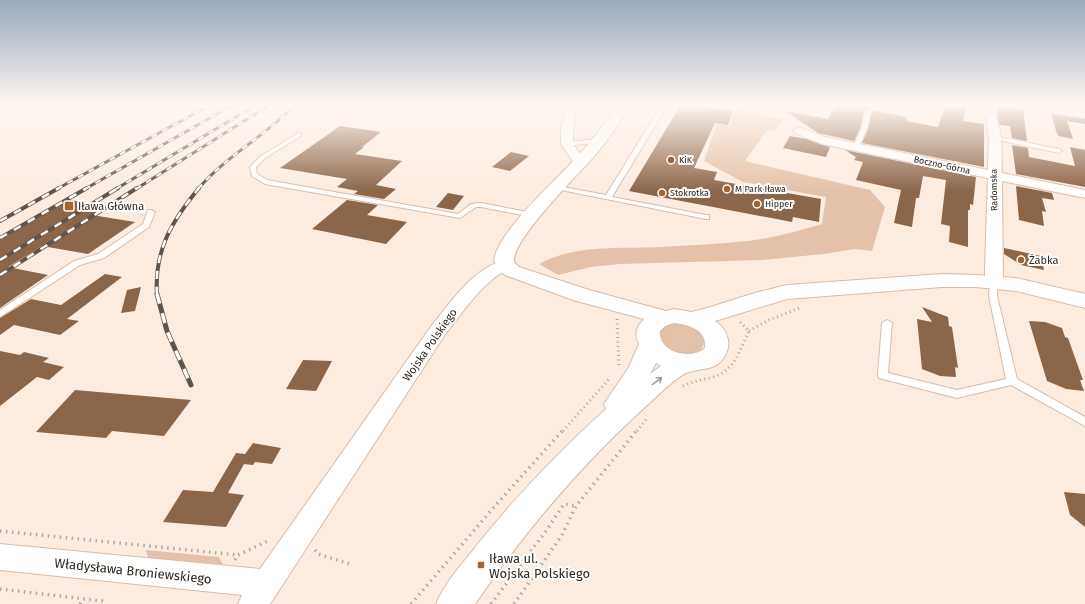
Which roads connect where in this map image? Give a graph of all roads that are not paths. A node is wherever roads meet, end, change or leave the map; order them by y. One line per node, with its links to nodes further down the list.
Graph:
1 (566, 134): 10 (street)
2 (605, 134): 9 (street)
3 (647, 134): 17 (lane)
4 (807, 134): 11 (street, Boczno-Górna)
5 (862, 134): 11 (lane)
6 (994, 134): 8 (street, Radomska)
7 (299, 135): 19 (lane)
8 (995, 138): 12 (lane); 14 (street, Radomska)
9 (599, 141): 10 (lane); 13 (street)
10 (566, 144): 13 (street)
11 (856, 147): 14 (street, Boczno-Górna)
12 (1059, 151)
13 (580, 163): 15 (street)
14 (994, 175): 16 (street, Boczno-Górna); 22 (street, Radomska)
15 (558, 188): 17 (lane); 19 (street)
16 (1085, 194)
17 (608, 198): 20 (lane)
18 (151, 212): 26 (lane)
19 (532, 215): 21 (street)
20 (706, 217)
21 (505, 265): 24 (street); 37 (street, Wojska Polskiego)
22 (994, 282): 23 (street); 25 (street); 33 (lane)
23 (836, 289): 28 (street); 30 (street)
24 (581, 294): 27 (street); 31 (street)
25 (1085, 301)
26 (0, 314)
27 (666, 318): 28 (street); 31 (street)
28 (691, 319): 30 (street)
29 (887, 323): 33 (lane)
30 (717, 339): 32 (street)
31 (649, 342): 32 (street); 35 (street)
32 (682, 363): 35 (street, one-way to 32)
33 (1012, 381): 34 (lane)
34 (1085, 422)
35 (595, 434): 38 (street)
36 (0, 557): 37 (street, Władysława Broniewskiego)
37 (260, 594)
38 (454, 604)

